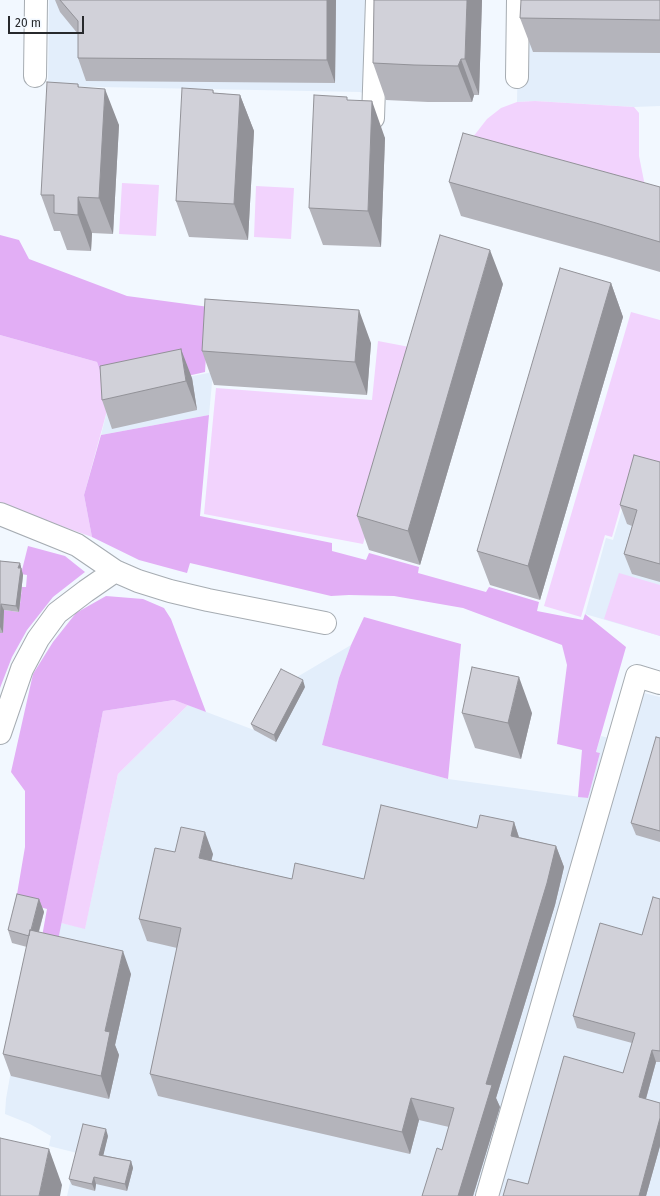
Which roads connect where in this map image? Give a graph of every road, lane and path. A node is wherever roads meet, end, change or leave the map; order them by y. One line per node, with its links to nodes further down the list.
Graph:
1 (36, 0): 4 (street)
2 (377, 0): 6 (street)
3 (518, 0): 5 (street)
4 (35, 76)
5 (517, 77)
6 (373, 118)
7 (0, 514): 8 (street)
8 (115, 571): 9 (street); 11 (street)
9 (324, 623)
10 (660, 683): 12 (street)
11 (0, 733)
12 (487, 1196)

